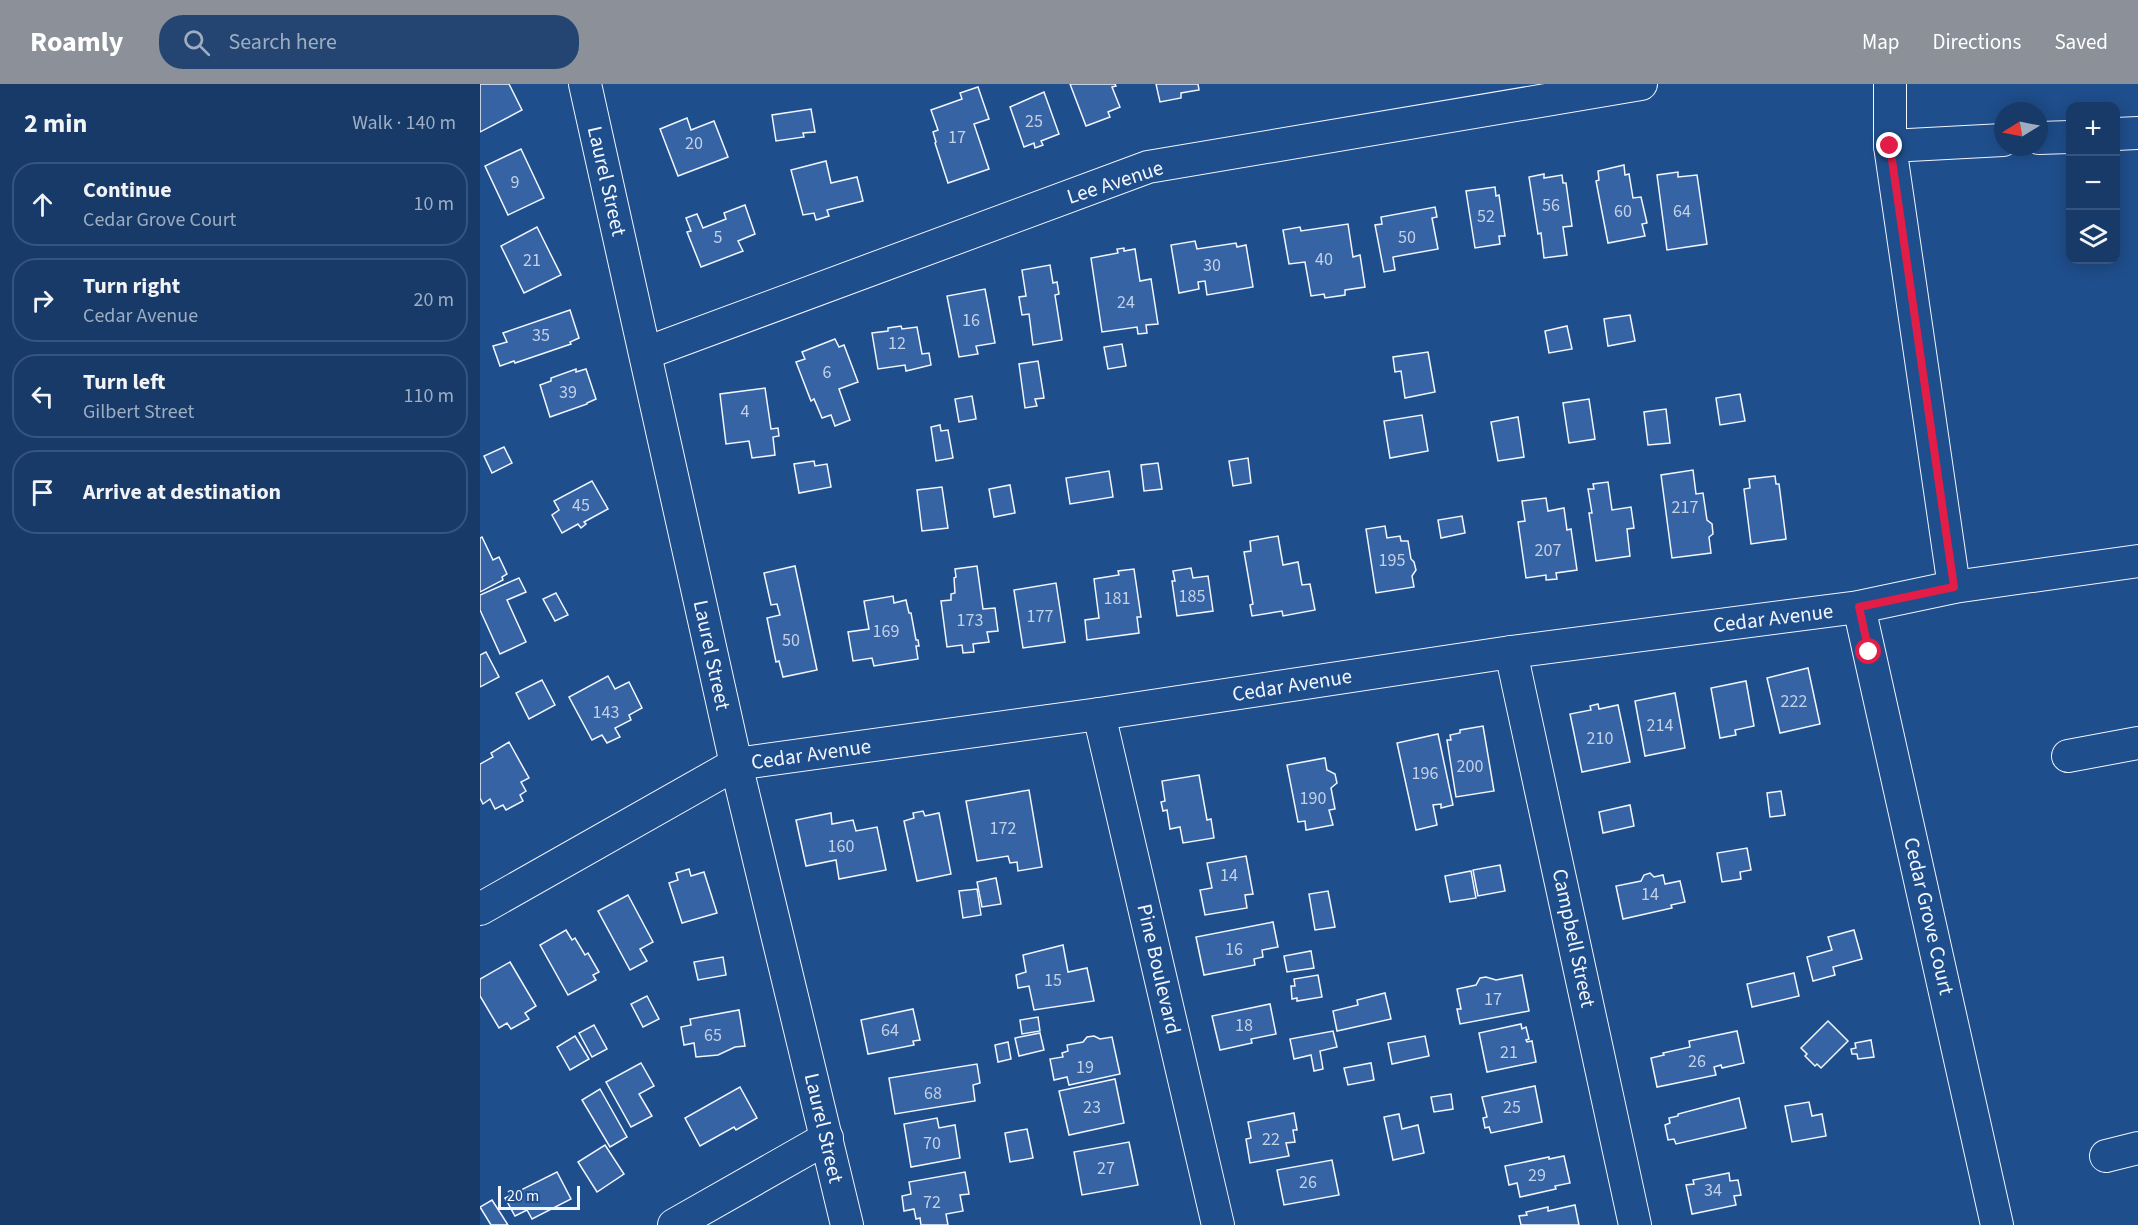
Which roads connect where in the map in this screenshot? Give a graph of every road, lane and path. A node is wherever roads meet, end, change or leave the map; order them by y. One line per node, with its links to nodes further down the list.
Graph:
1 (585, 84): 10 (street, Laurel Street)
2 (1641, 84): 10 (street, Lee Avenue)
3 (1890, 84): 9 (street)
4 (2138, 133): 5 (street)
5 (2120, 134)
6 (2066, 137): 7 (street)
7 (2048, 138)
8 (1994, 140): 9 (street)
9 (1890, 146): 12 (street)
10 (646, 353): 18 (street, Laurel Street)
11 (2138, 561): 12 (street, Cedar Avenue)
12 (1954, 587): 13 (street, Cedar Avenue)
13 (1859, 607): 14 (street, Cedar Avenue); 27 (street, Cedar Grove Court)
14 (1511, 652): 15 (street, Cedar Avenue); 26 (street, Campbell Street)
15 (1099, 714): 18 (street, Cedar Avenue); 25 (street, Pine Boulevard)
16 (2138, 743): 17 (street)
17 (2068, 756)
18 (736, 764): 19 (street, Cedar Avenue); 20 (street, Laurel Street)
19 (480, 909)
20 (827, 1138): 23 (street); 24 (street, Laurel Street)
21 (2138, 1148): 22 (street)
22 (2106, 1156)
23 (674, 1225)
24 (847, 1225)
25 (1218, 1225)
26 (1635, 1225)
27 (1998, 1225)

